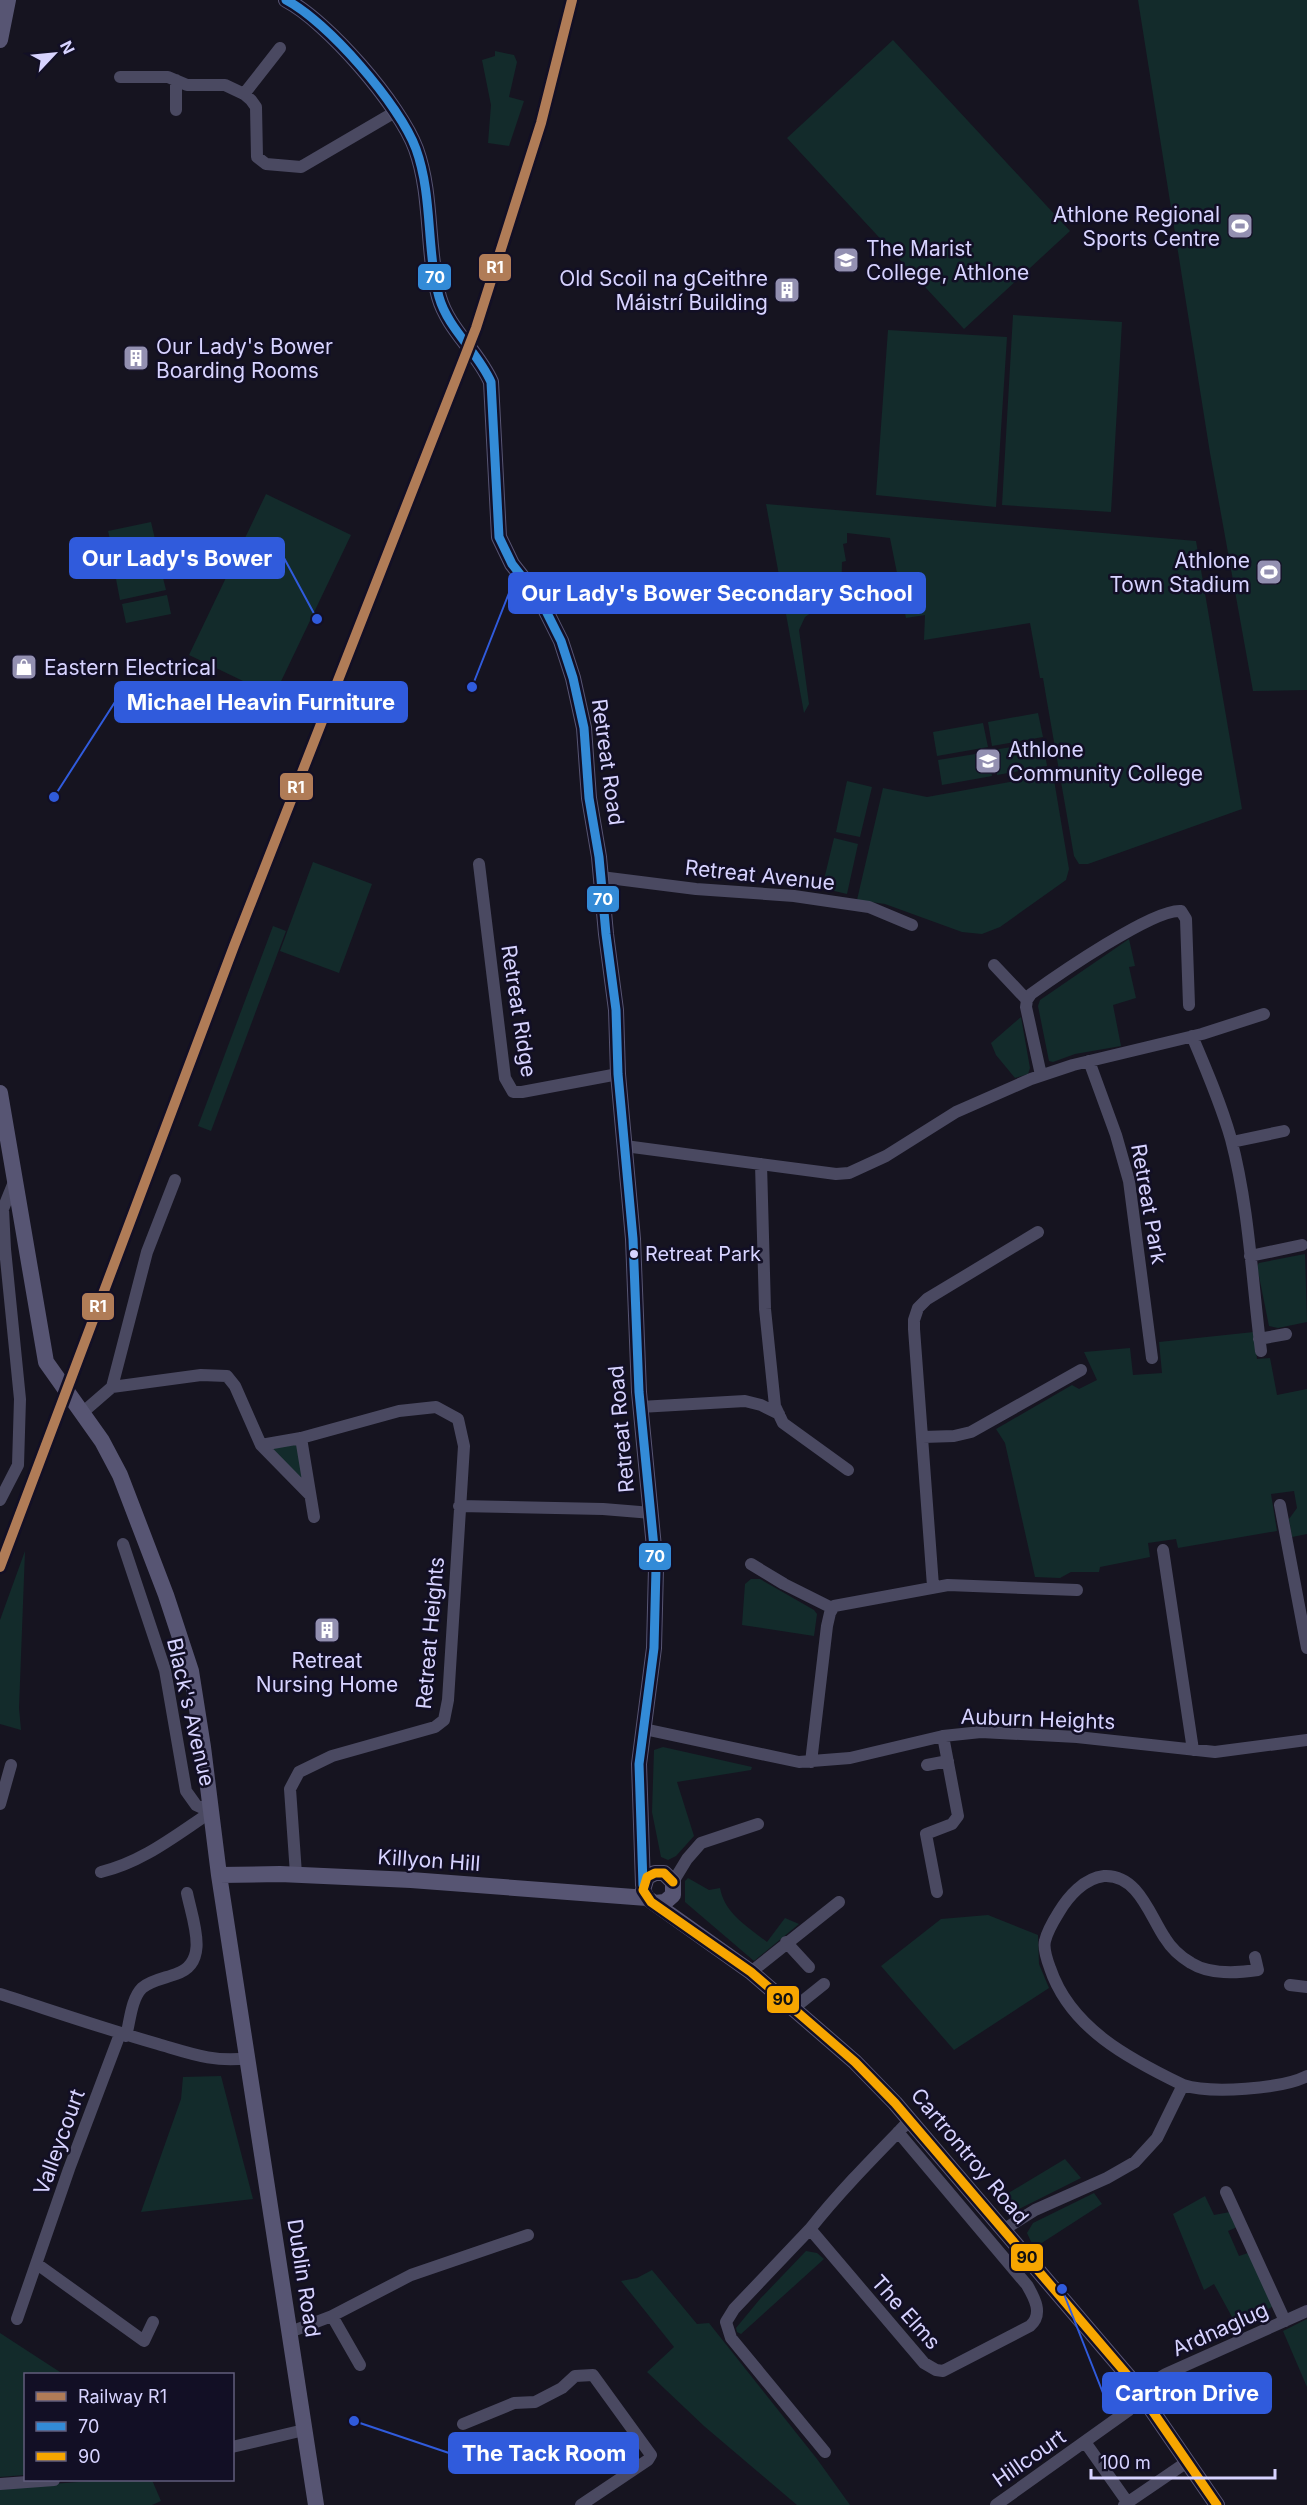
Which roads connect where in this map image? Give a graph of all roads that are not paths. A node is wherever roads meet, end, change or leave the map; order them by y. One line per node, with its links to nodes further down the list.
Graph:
1 (8, 0): 3 (street)
2 (286, 0): 9 (street, Retreat Road)
3 (0, 40)
4 (280, 48): 7 (street)
5 (120, 77): 6 (street)
6 (176, 80): 7 (street); 8 (street)
7 (244, 94): 9 (street)
8 (176, 110)
9 (394, 112): 11 (street, Retreat Road)
10 (479, 864): 19 (street, Retreat Ridge)
11 (601, 877): 12 (street, Retreat Avenue); 19 (street, Retreat Road)
12 (912, 925)
13 (994, 965): 14 (street)
14 (1027, 1000): 15 (street); 20 (street)
15 (1189, 1005)
16 (1264, 1014): 17 (street)
17 (1192, 1036): 18 (street); 23 (street)
18 (1089, 1061): 20 (street); 33 (street, Retreat Park)
19 (618, 1074): 24 (street, Retreat Road)
20 (1041, 1075): 25 (street)
21 (0, 1093): 27 (street, Dublin Road)
22 (1284, 1131): 23 (street)
23 (1232, 1142): 30 (street)
24 (625, 1146): 25 (street); 36 (street, Retreat Road)
25 (761, 1164): 38 (street)
26 (175, 1180): 35 (street)
27 (14, 1182): 31 (street); 37 (street, Dublin Road)
28 (1038, 1232): 39 (street)
29 (1302, 1245): 30 (street)
30 (1250, 1256): 32 (street)
31 (5, 1311): 44 (street)
32 (1286, 1334)
33 (1152, 1358)
34 (1081, 1370): 39 (street)
35 (112, 1387): 37 (street); 41 (street)
36 (640, 1407): 38 (street); 47 (street, Retreat Road)
37 (78, 1409): 65 (street, Dublin Road)
38 (779, 1414): 42 (street)
39 (923, 1437): 52 (street)
40 (301, 1438): 41 (street, Retreat Heights); 43 (street); 46 (street, Retreat Heights)
41 (261, 1445): 43 (street)
42 (848, 1470)
43 (310, 1496): 48 (street)
44 (0, 1500)
45 (1280, 1505): 55 (street)
46 (459, 1506): 47 (street); 68 (street, Retreat Heights)
47 (652, 1513): 56 (street, Retreat Road)
48 (314, 1516)
49 (123, 1544): 65 (street, Black's Avenue)
50 (1163, 1550): 59 (street)
51 (751, 1564): 54 (street)
52 (933, 1586): 53 (street); 54 (street)
53 (1077, 1590)
54 (832, 1608): 61 (street)
55 (1307, 1648)
56 (644, 1729): 61 (street, Auburn Heights); 70 (street, Retreat Road)
57 (943, 1736): 59 (street, Auburn Heights); 60 (street); 61 (street, Auburn Heights)
58 (1307, 1740): 59 (street, Auburn Heights)
59 (1193, 1750)
60 (948, 1761): 63 (street); 71 (street)
61 (812, 1762)
62 (11, 1765): 64 (street)
63 (927, 1765)
64 (0, 1804)
65 (211, 1812): 67 (street); 69 (street, Dublin Road)
66 (758, 1824): 70 (street)
67 (101, 1872)
68 (296, 1874): 69 (street, Killyon Hill); 70 (street, Killyon Hill)
69 (219, 1875): 82 (street, Dublin Road)
70 (654, 1889): 76 (street, Cartrontroy Road)
71 (937, 1892)
72 (187, 1893): 81 (street, Valleycourt)
73 (839, 1902): 74 (street)
74 (786, 1942): 76 (street); 80 (street)
75 (1255, 1957): 84 (street)
76 (751, 1971): 80 (street, Cartrontroy Road)
77 (1290, 1984): 78 (street)
78 (1307, 1987)
79 (0, 1994): 81 (street)
80 (794, 2008): 85 (street, Cartrontroy Road)
81 (123, 2035): 82 (street); 90 (street, Valleycourt)
82 (248, 2058): 96 (street, Dublin Road)
83 (1307, 2076): 84 (street)
84 (1183, 2085): 88 (street)
85 (904, 2126): 87 (street); 87 (street, The Elms); 88 (street, Cartrontroy Road)
86 (1226, 2192): 94 (street, Ardnaglug)
87 (810, 2229): 104 (street)
88 (1003, 2230): 98 (street, Cartrontroy Road)
89 (528, 2235): 92 (street)
90 (37, 2264): 93 (street, Valleycourt); 95 (street)
91 (1307, 2311): 94 (street, Ardnaglug)
92 (332, 2316): 96 (street); 97 (street)
93 (17, 2319)
94 (1285, 2321): 98 (street, Ardnaglug)
95 (153, 2322)
96 (290, 2332): 101 (street, Dublin Road)
97 (360, 2365)
98 (1139, 2390): 105 (street, Cartrontroy Road)
99 (1129, 2410): 102 (street, Hillcourt)
100 (463, 2424): 110 (street)
101 (304, 2430): 103 (street); 109 (street, Dublin Road)
102 (1085, 2442): 108 (street, Hillcourt); 111 (street, Hillcourt)
103 (234, 2447)
104 (825, 2452)
105 (1186, 2462): 108 (street, Hillcourt); 112 (street, Cartrontroy Road)
106 (40, 2481): 107 (street)
107 (0, 2484)
108 (1126, 2504)
109 (316, 2505)
110 (581, 2505)
111 (996, 2505)
112 (1217, 2505)

